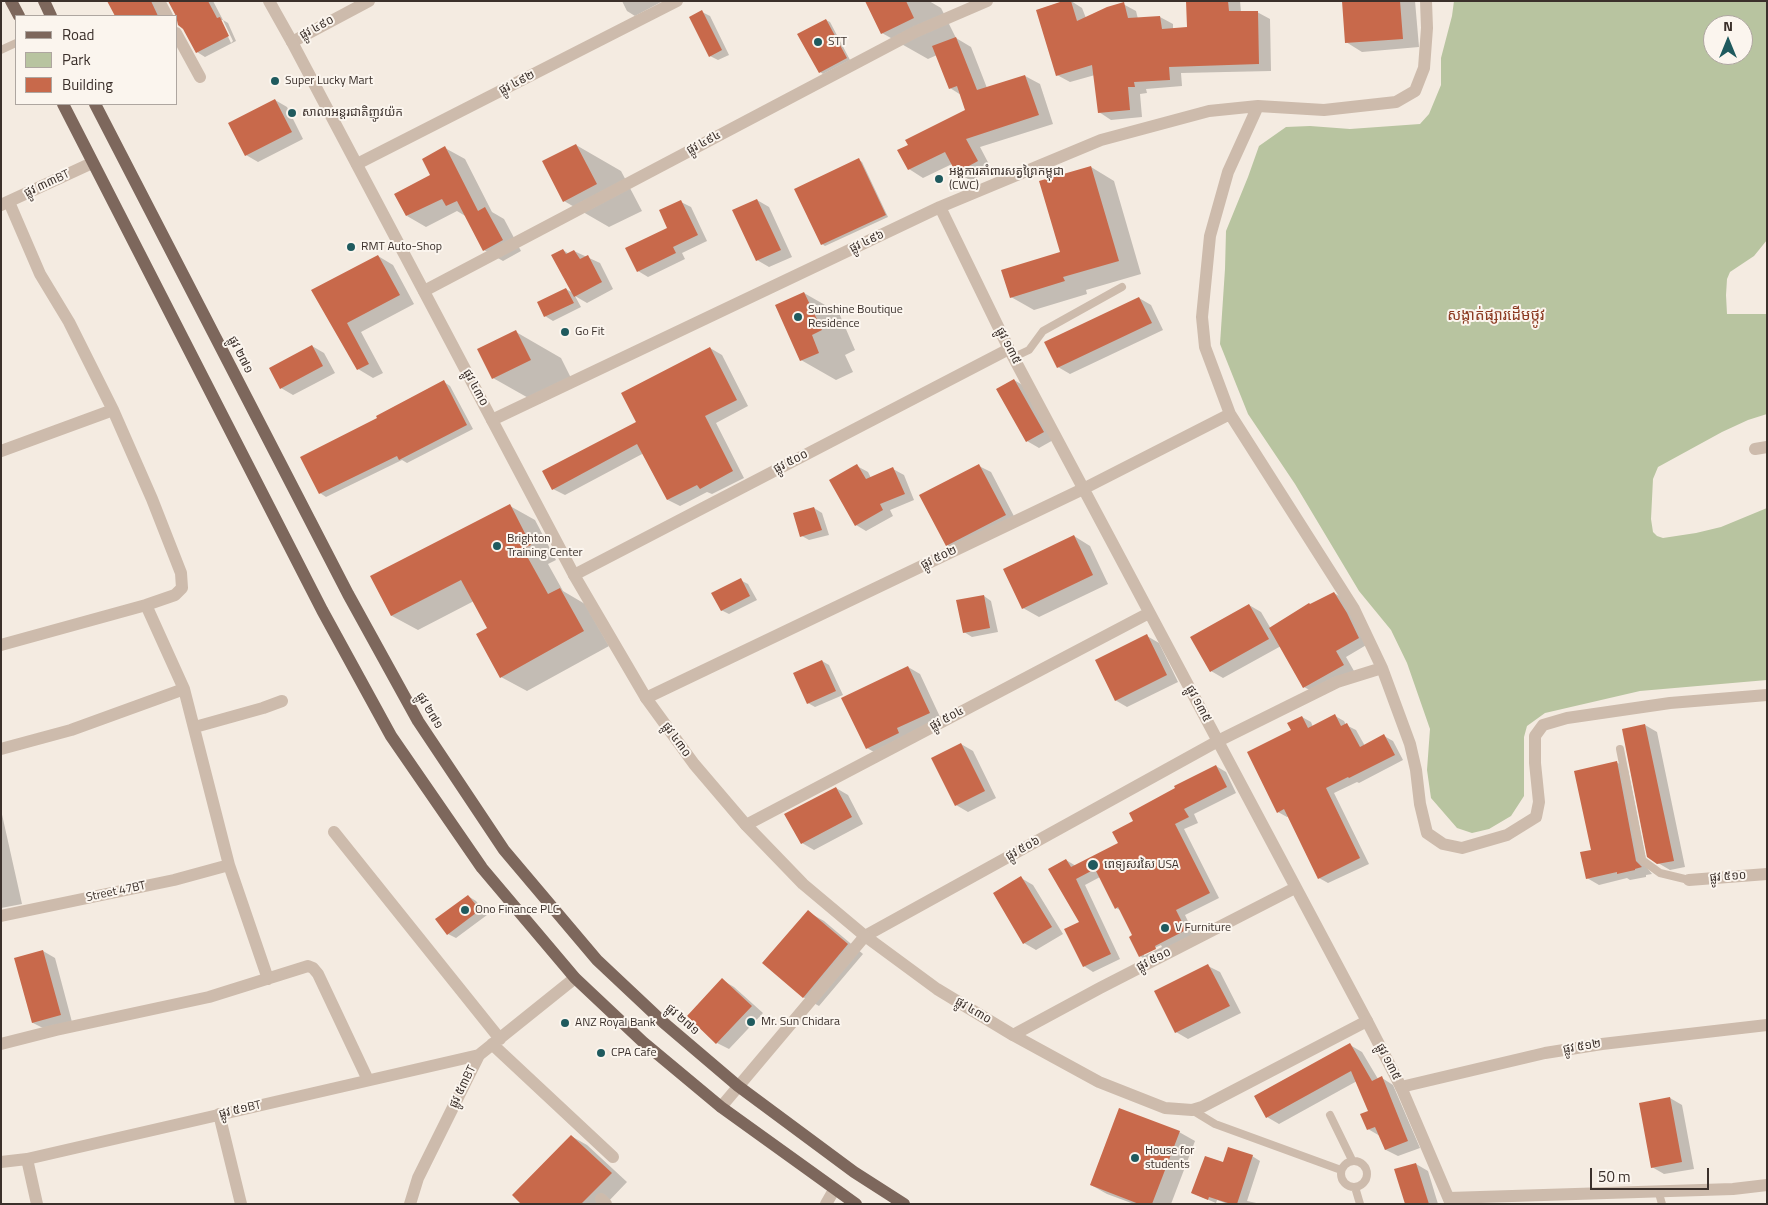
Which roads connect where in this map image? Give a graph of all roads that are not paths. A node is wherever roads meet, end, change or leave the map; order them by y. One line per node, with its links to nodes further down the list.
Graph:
1 (11, 1): 9 (main road)
2 (44, 1): 10 (main road)
3 (159, 1): 11 (street)
4 (269, 1): 13 (street, ផ្លូវ ៤៣០)
5 (369, 1): 13 (street, ផ្លូវ ៤៩០)
6 (677, 1): 21 (street, ផ្លូវ ៤៩២)
7 (987, 1): 25 (street, ផ្លូវ ៤៩៤)
8 (1426, 1): 19 (street, ផ្លូវ ៤៩៦)
9 (18, 15)
10 (51, 15)
11 (166, 15)
12 (178, 37): 16 (street)
13 (292, 42): 21 (street, ផ្លូវ ៤៣០)
14 (15, 43): 15 (lane)
15 (1, 50)
16 (200, 77)
17 (63, 105): 20 (main road)
18 (96, 105): 62 (main road, ផ្លូវ ២៧១)
19 (1258, 106): 23 (street, ផ្លូវ ៤៩៦); 28 (street)
20 (92, 163): 22 (street, ផ្លូវ ៣៣BT); 53 (main road)
21 (357, 164): 25 (street, ផ្លូវ ៤៣០)
22 (5, 203): 27 (street)
23 (940, 207): 26 (street, ផ្លូវ ១៣៥); 29 (street, ផ្លូវ ៤៩៦)
24 (1122, 288): 26 (lane)
25 (424, 291): 29 (street, ផ្លូវ ៤៣០)
26 (1011, 353): 31 (street, ផ្លូវ ១៣៥); 32 (street, ផ្លូវ ៥០០)
27 (113, 410): 30 (street); 33 (street)
28 (1230, 414): 31 (street, ផ្លូវ ៥០២); 36 (street)
29 (492, 420): 32 (street, ផ្លូវ ៤៣០)
30 (1, 451)
31 (1083, 489): 34 (street, ផ្លូវ ១៣៥); 39 (street, ផ្លូវ ៥០២)
32 (574, 575): 39 (street, ផ្លូវ ៤៣០)
33 (146, 605): 35 (street); 37 (street)
34 (1149, 613): 42 (street, ផ្លូវ ១៣៥); 45 (street, ផ្លូវ ៥០៤)
35 (1, 645)
36 (1382, 668): 38 (street); 42 (street, ផ្លូវ ៥០៦)
37 (184, 689): 41 (street); 43 (street)
38 (1766, 695)
39 (646, 698): 45 (street, ផ្លូវ ៤៣០)
40 (282, 701): 41 (street)
41 (195, 727): 47 (street)
42 (1218, 741): 50 (street, ផ្លូវ ១៣៥); 52 (street, ផ្លូវ ៥០៦)
43 (1, 749)
44 (1620, 749): 49 (lane)
45 (746, 825): 52 (street, ផ្លូវ ៤៣០)
46 (334, 832): 58 (street)
47 (230, 865): 51 (street, Street 47BT); 54 (street)
48 (1767, 874): 49 (street, ផ្លូវ ៥១០)
49 (1689, 880)
50 (1295, 888): 55 (street, ផ្លូវ ១៣៥); 57 (street, ផ្លូវ ៥១០)
51 (1, 916)
52 (865, 936): 57 (street, ផ្លូវ ៤៣០); 62 (street, ផ្លូវ ៥០៦)
53 (575, 978): 58 (street, ផ្លូវ ៥៣BT); 64 (main road)
54 (268, 979): 59 (street); 61 (street)
55 (1366, 1021): 63 (street, ផ្លូវ ១៣៥); 65 (street, ផ្លូវ ៤៣០)
56 (1767, 1025): 63 (street, ផ្លូវ ៥១២)
57 (1013, 1035): 65 (street, ផ្លូវ ៤៣០)
58 (496, 1042): 60 (street, ផ្លូវ ៥៣BT); 68 (street)
59 (1, 1044)
60 (479, 1056): 61 (street, ផ្លូវ ៥១BT); 80 (street, ផ្លូវ ៥៣BT)
61 (368, 1080): 66 (street, ផ្លូវ ៥១BT)
62 (738, 1086): 64 (street, ផ្លូវ ៥០៦); 83 (main road, ផ្លូវ ២៧១)
63 (1400, 1087): 77 (street, ផ្លូវ ១៣៥)
64 (721, 1107): 75 (main road)
65 (1192, 1110): 72 (lane)
66 (219, 1114): 69 (street, ផ្លូវ ៥១BT); 79 (street)
67 (1330, 1115): 70 (lane)
68 (613, 1157)
69 (27, 1159): 71 (street, ផ្លូវ ៥១BT); 78 (street)
70 (1352, 1160): 72 (lane); 74 (lane)
71 (1, 1162)
72 (1341, 1170): 74 (lane)
73 (1767, 1185): 76 (street)
74 (1355, 1187): 84 (lane)
75 (834, 1190): 81 (street); 82 (main road)
76 (1658, 1190): 77 (street); 85 (lane)
77 (1450, 1201)
78 (37, 1204)
79 (241, 1204)
80 (410, 1204)
81 (826, 1204)
82 (856, 1204)
83 (904, 1204)
84 (1360, 1204)
85 (1662, 1204)

